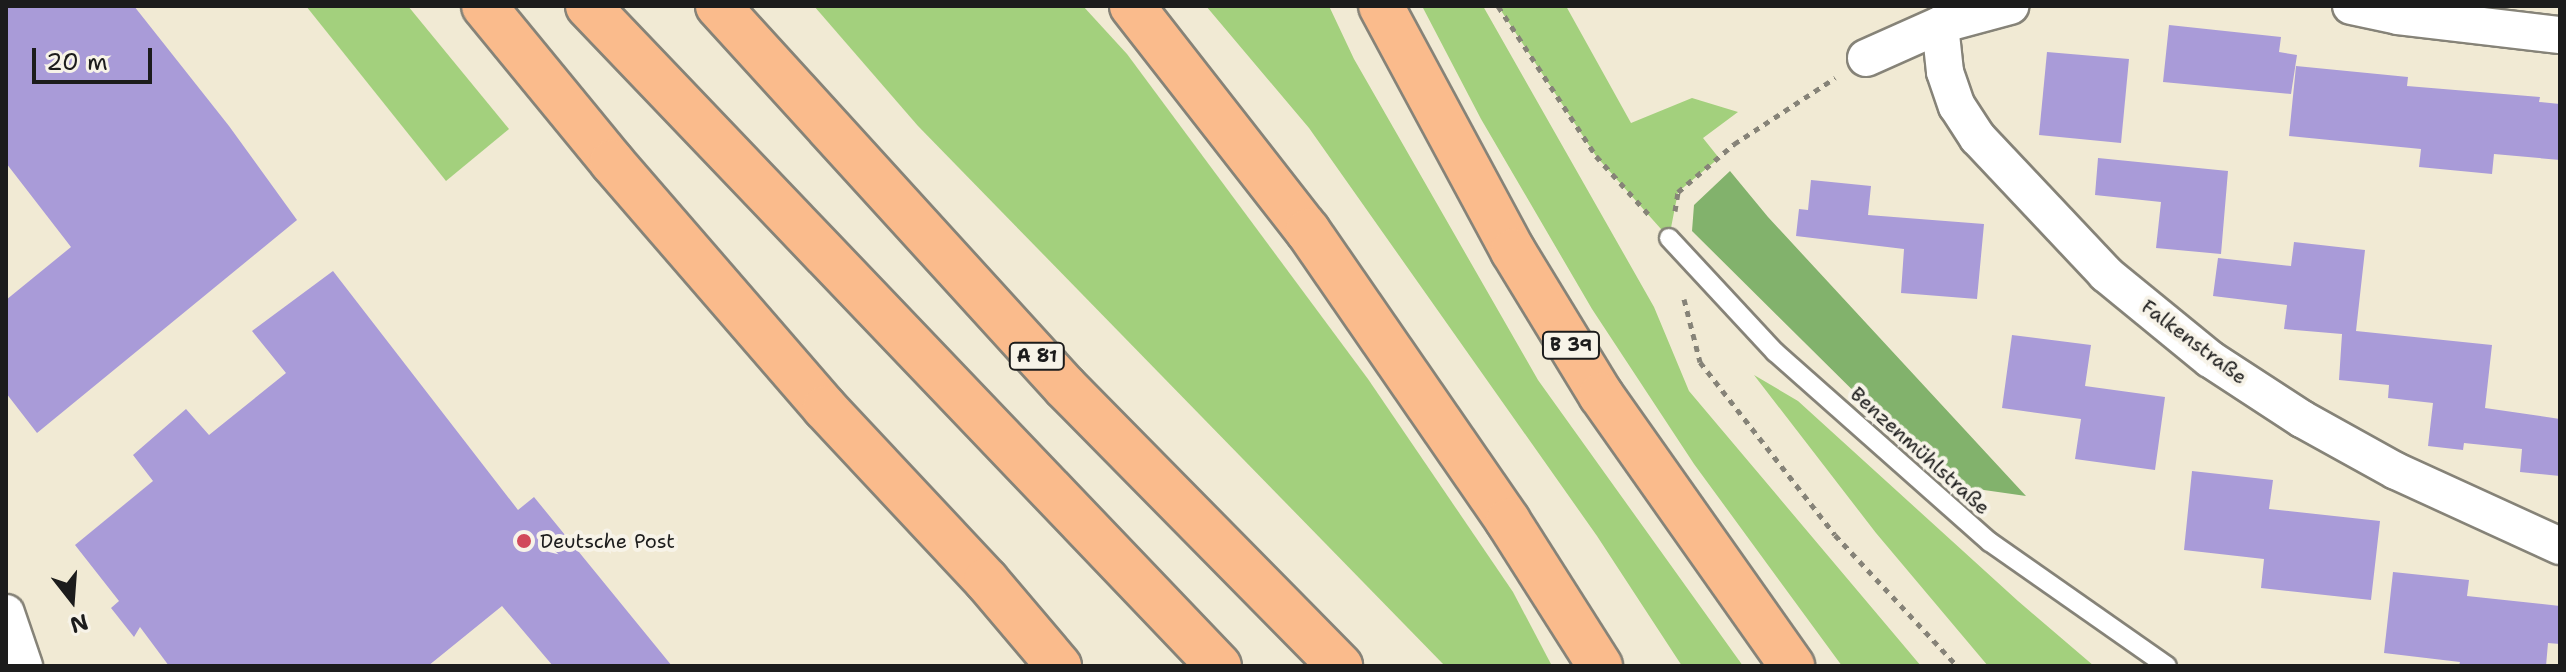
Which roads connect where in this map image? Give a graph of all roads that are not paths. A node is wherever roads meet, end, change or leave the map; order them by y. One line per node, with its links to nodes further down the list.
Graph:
1 (484, 6): 16 (main road)
2 (588, 6): 17 (main road)
3 (1132, 6): 14 (main road)
4 (1381, 6): 19 (main road, B 39)
5 (2010, 6): 8 (street)
6 (2351, 6): 9 (street)
7 (731, 21): 18 (main road, A 81)
8 (1940, 25): 10 (street); 12 (street, Falkenstraße)
9 (2560, 35)
10 (1866, 58)
11 (1669, 238): 20 (lane, Benzenmühlstraße)
12 (2560, 546)
13 (6, 613): 15 (street)
14 (1593, 654)
15 (24, 666)
16 (1059, 666)
17 (1219, 666)
18 (1340, 666)
19 (1792, 666)
20 (2167, 666)

